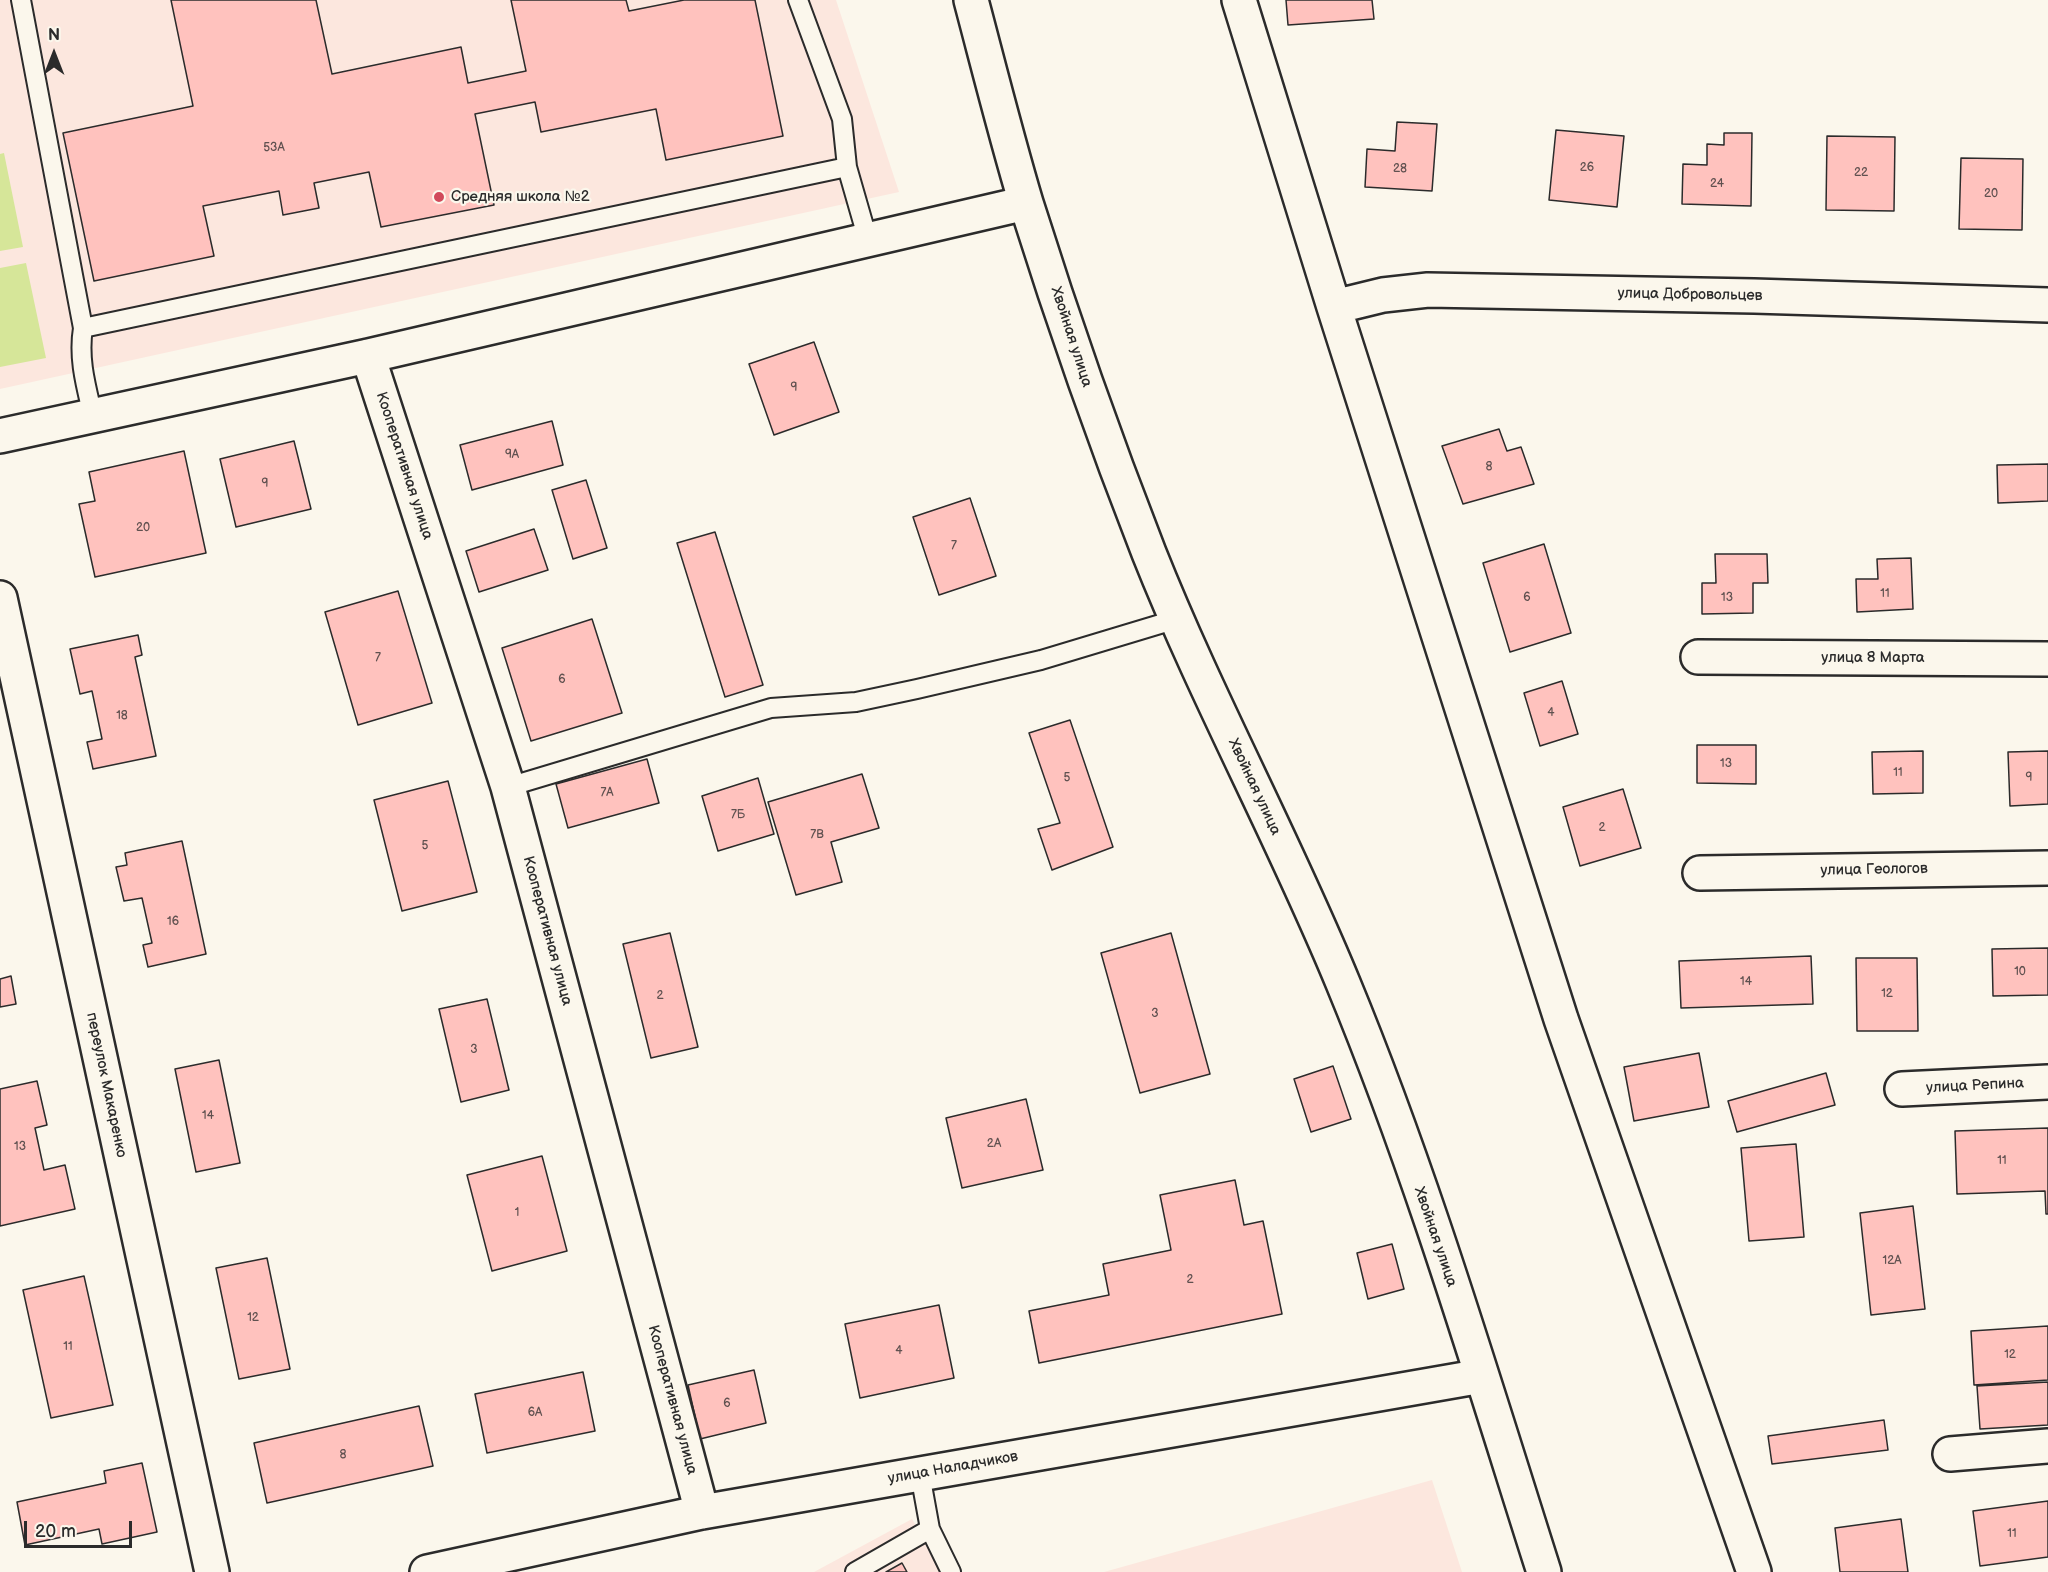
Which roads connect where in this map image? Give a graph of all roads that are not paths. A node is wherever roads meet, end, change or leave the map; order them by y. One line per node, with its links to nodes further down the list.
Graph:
1 (21, 0): 10 (lane)
2 (798, 0): 5 (lane)
3 (971, 0): 6 (street, Хвойная улица)
4 (1239, 0): 9 (street)
5 (847, 167): 7 (lane); 10 (lane)
6 (1026, 203): 7 (street); 15 (street, Хвойная улица)
7 (868, 240): 11 (street)
8 (2048, 305): 9 (street, улица Добровольцев)
9 (1334, 307): 34 (street)
10 (82, 328): 12 (lane)
11 (368, 356): 12 (street); 18 (street, Кооперативная улица)
12 (93, 416): 13 (street)
13 (0, 436)
14 (0, 598): 29 (street, переулок Макаренко)
15 (1177, 619): 18 (lane); 23 (street, Хвойная улица)
16 (1698, 657): 17 (street, улица 8 Марта)
17 (2048, 659)
18 (508, 788): 27 (street, Кооперативная улица)
19 (2048, 868): 20 (street, улица Геологов)
20 (1700, 873)
21 (2048, 1082): 22 (street, улица Репина)
22 (1902, 1089)
23 (1482, 1376): 26 (street, улица Наладчиков); 33 (street, Хвойная улица)
24 (2048, 1446): 25 (street)
25 (1950, 1454)
26 (920, 1474): 27 (street, улица Наладчиков); 28 (lane)
27 (702, 1512): 30 (street, улица Наладчиков)
28 (930, 1529): 31 (lane); 32 (lane)
29 (212, 1572)
30 (427, 1572)
31 (855, 1572)
32 (951, 1572)
33 (1544, 1572)
34 (1754, 1572)

